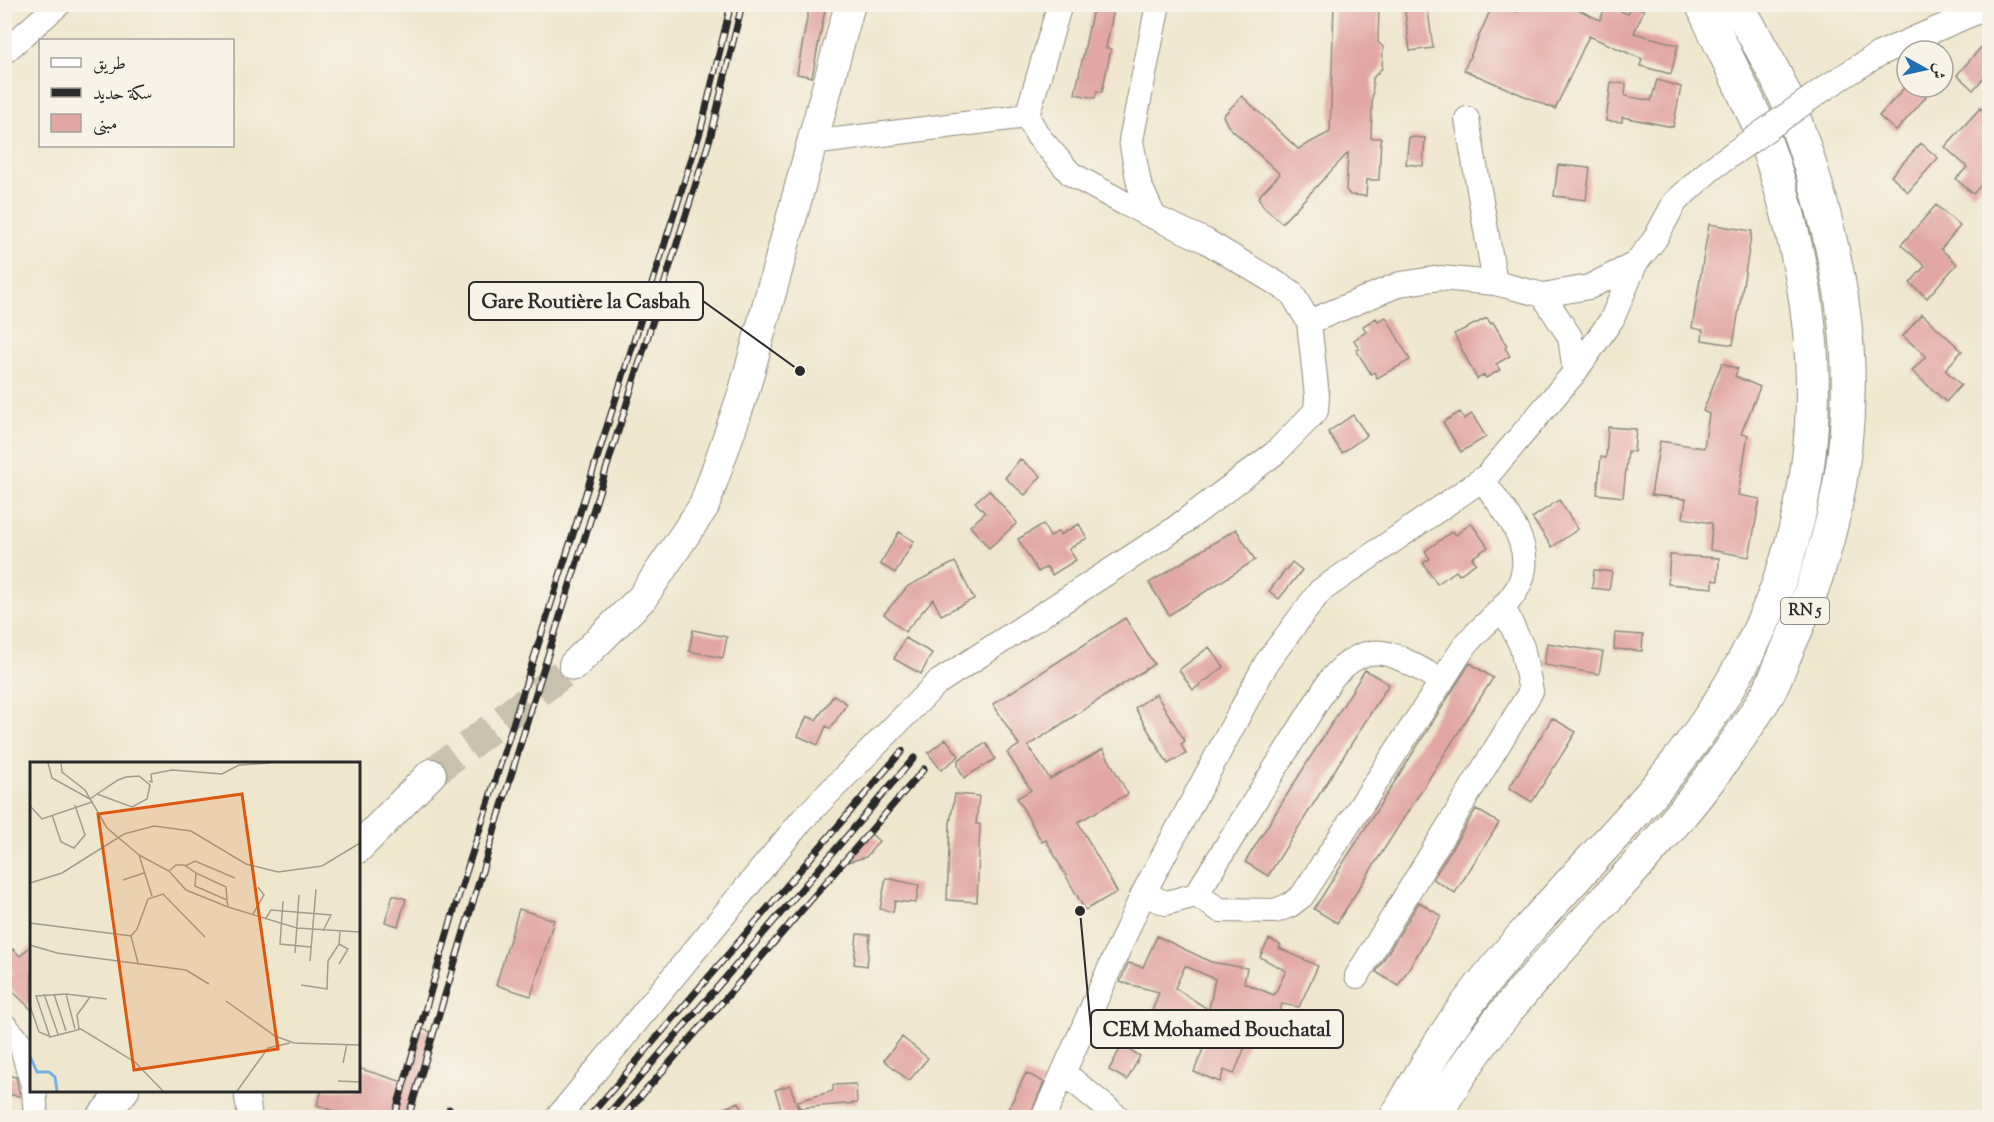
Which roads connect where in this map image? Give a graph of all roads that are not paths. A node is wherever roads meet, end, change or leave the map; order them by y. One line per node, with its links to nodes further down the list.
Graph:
1 (58, 4): 8 (street)
2 (850, 4): 11 (main road)
3 (1060, 4): 9 (street)
4 (1158, 4): 12 (street)
5 (1702, 4): 39 (highway, RN 5)
6 (1737, 4): 40 (highway, RN 5)
7 (1989, 6): 13 (street, bridge)
8 (4, 52)
9 (1027, 116): 11 (street); 12 (street)
10 (1467, 119): 14 (street)
11 (812, 143): 20 (main road)
12 (1154, 217): 16 (street)
13 (1635, 264): 15 (street); 17 (street)
14 (1495, 283): 15 (street); 16 (street)
15 (1543, 295): 17 (street)
16 (1309, 322): 36 (street)
17 (1575, 372): 18 (street)
18 (1482, 479): 19 (street); 24 (street)
19 (1504, 609): 21 (street); 26 (street)
20 (574, 665)
21 (1442, 681): 25 (street); 25 (street)
22 (430, 774): 23 (main road)
23 (360, 846)
24 (1143, 894): 25 (street); 28 (street)
25 (1196, 895)
26 (1357, 976)
27 (4, 1025): 29 (street)
28 (1064, 1073): 37 (street); 38 (street)
29 (30, 1075)
30 (34, 1092): 33 (street)
31 (122, 1092): 34 (main road)
32 (246, 1092): 35 (street)
33 (36, 1118)
34 (101, 1118)
35 (250, 1118)
36 (557, 1118)
37 (1043, 1118)
38 (1119, 1118)
39 (1396, 1118)
40 (1434, 1118)

